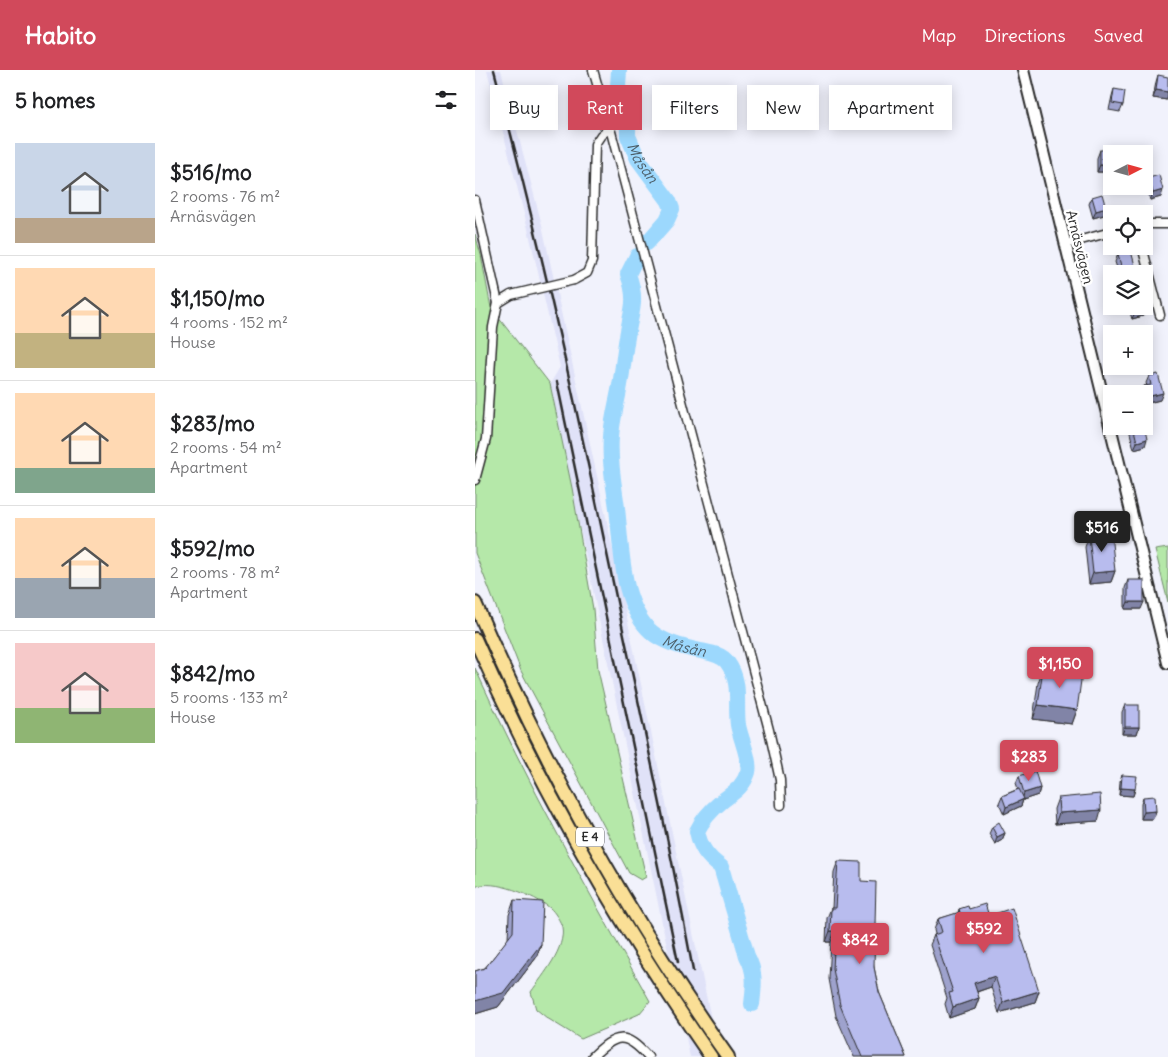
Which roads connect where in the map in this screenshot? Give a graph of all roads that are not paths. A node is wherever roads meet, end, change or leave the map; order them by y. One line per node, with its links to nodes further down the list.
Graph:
1 (593, 70): 3 (street)
2 (1023, 70): 10 (street, Arnäsvägen)
3 (597, 85)
4 (607, 130): 12 (street, bridge)
5 (611, 130): 18 (street)
6 (475, 200): 12 (street)
7 (1153, 224): 8 (street)
8 (1168, 224)
9 (1103, 234): 10 (street)
10 (1065, 244): 17 (street, Arnäsvägen)
11 (1145, 255): 13 (street)
12 (498, 303): 14 (street)
13 (1160, 315)
14 (475, 480)
15 (475, 603): 22 (highway, E 4)
16 (475, 639): 21 (highway, E 4)
17 (1168, 663)
18 (781, 804)
19 (592, 1057): 20 (street)
20 (648, 1057)
21 (711, 1057)
22 (728, 1057)

